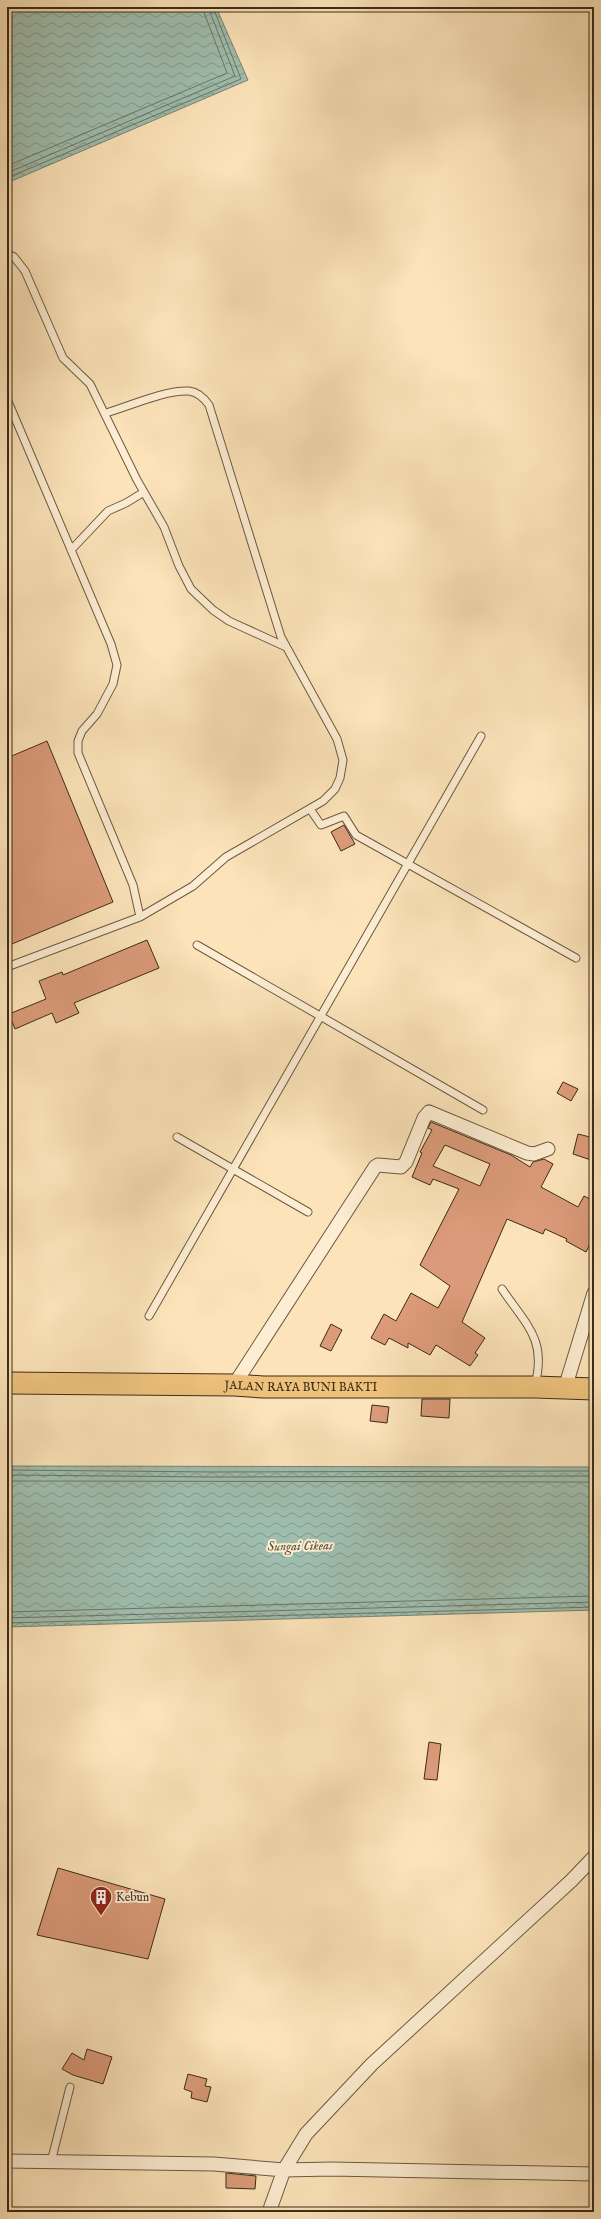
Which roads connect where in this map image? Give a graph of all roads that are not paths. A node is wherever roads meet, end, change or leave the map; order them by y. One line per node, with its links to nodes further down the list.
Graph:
1 (7, 254): 3 (lane)
2 (7, 399): 5 (lane)
3 (106, 414): 4 (lane); 6 (lane)
4 (144, 492): 5 (lane); 6 (lane)
5 (71, 550): 10 (lane)
6 (286, 647): 8 (lane)
7 (481, 736): 9 (lane)
8 (310, 808): 9 (lane); 10 (lane)
9 (408, 864): 12 (lane); 14 (lane)
10 (140, 917): 13 (lane)
11 (197, 945): 14 (lane)
12 (576, 958)
13 (7, 967)
14 (321, 1016): 15 (lane); 18 (lane)
15 (483, 1110)
16 (177, 1137): 18 (lane)
17 (548, 1149): 24 (street)
18 (233, 1169): 19 (lane); 22 (lane)
19 (308, 1212)
20 (502, 1289): 25 (lane)
21 (594, 1293): 26 (street)
22 (149, 1316)
23 (7, 1383): 24 (main road, JALAN RAYA BUNI BAKTI)
24 (234, 1385): 25 (main road, JALAN RAYA BUNI BAKTI)
25 (535, 1387): 26 (main road, JALAN RAYA BUNI BAKTI)
26 (565, 1388): 27 (main road, JALAN RAYA BUNI BAKTI)
27 (594, 1389)
28 (594, 1857): 32 (street)
29 (70, 2087): 31 (lane)
30 (7, 2161): 31 (street)
31 (51, 2162): 32 (street)
32 (284, 2170): 33 (street); 34 (street)
33 (594, 2174)
34 (269, 2212)

